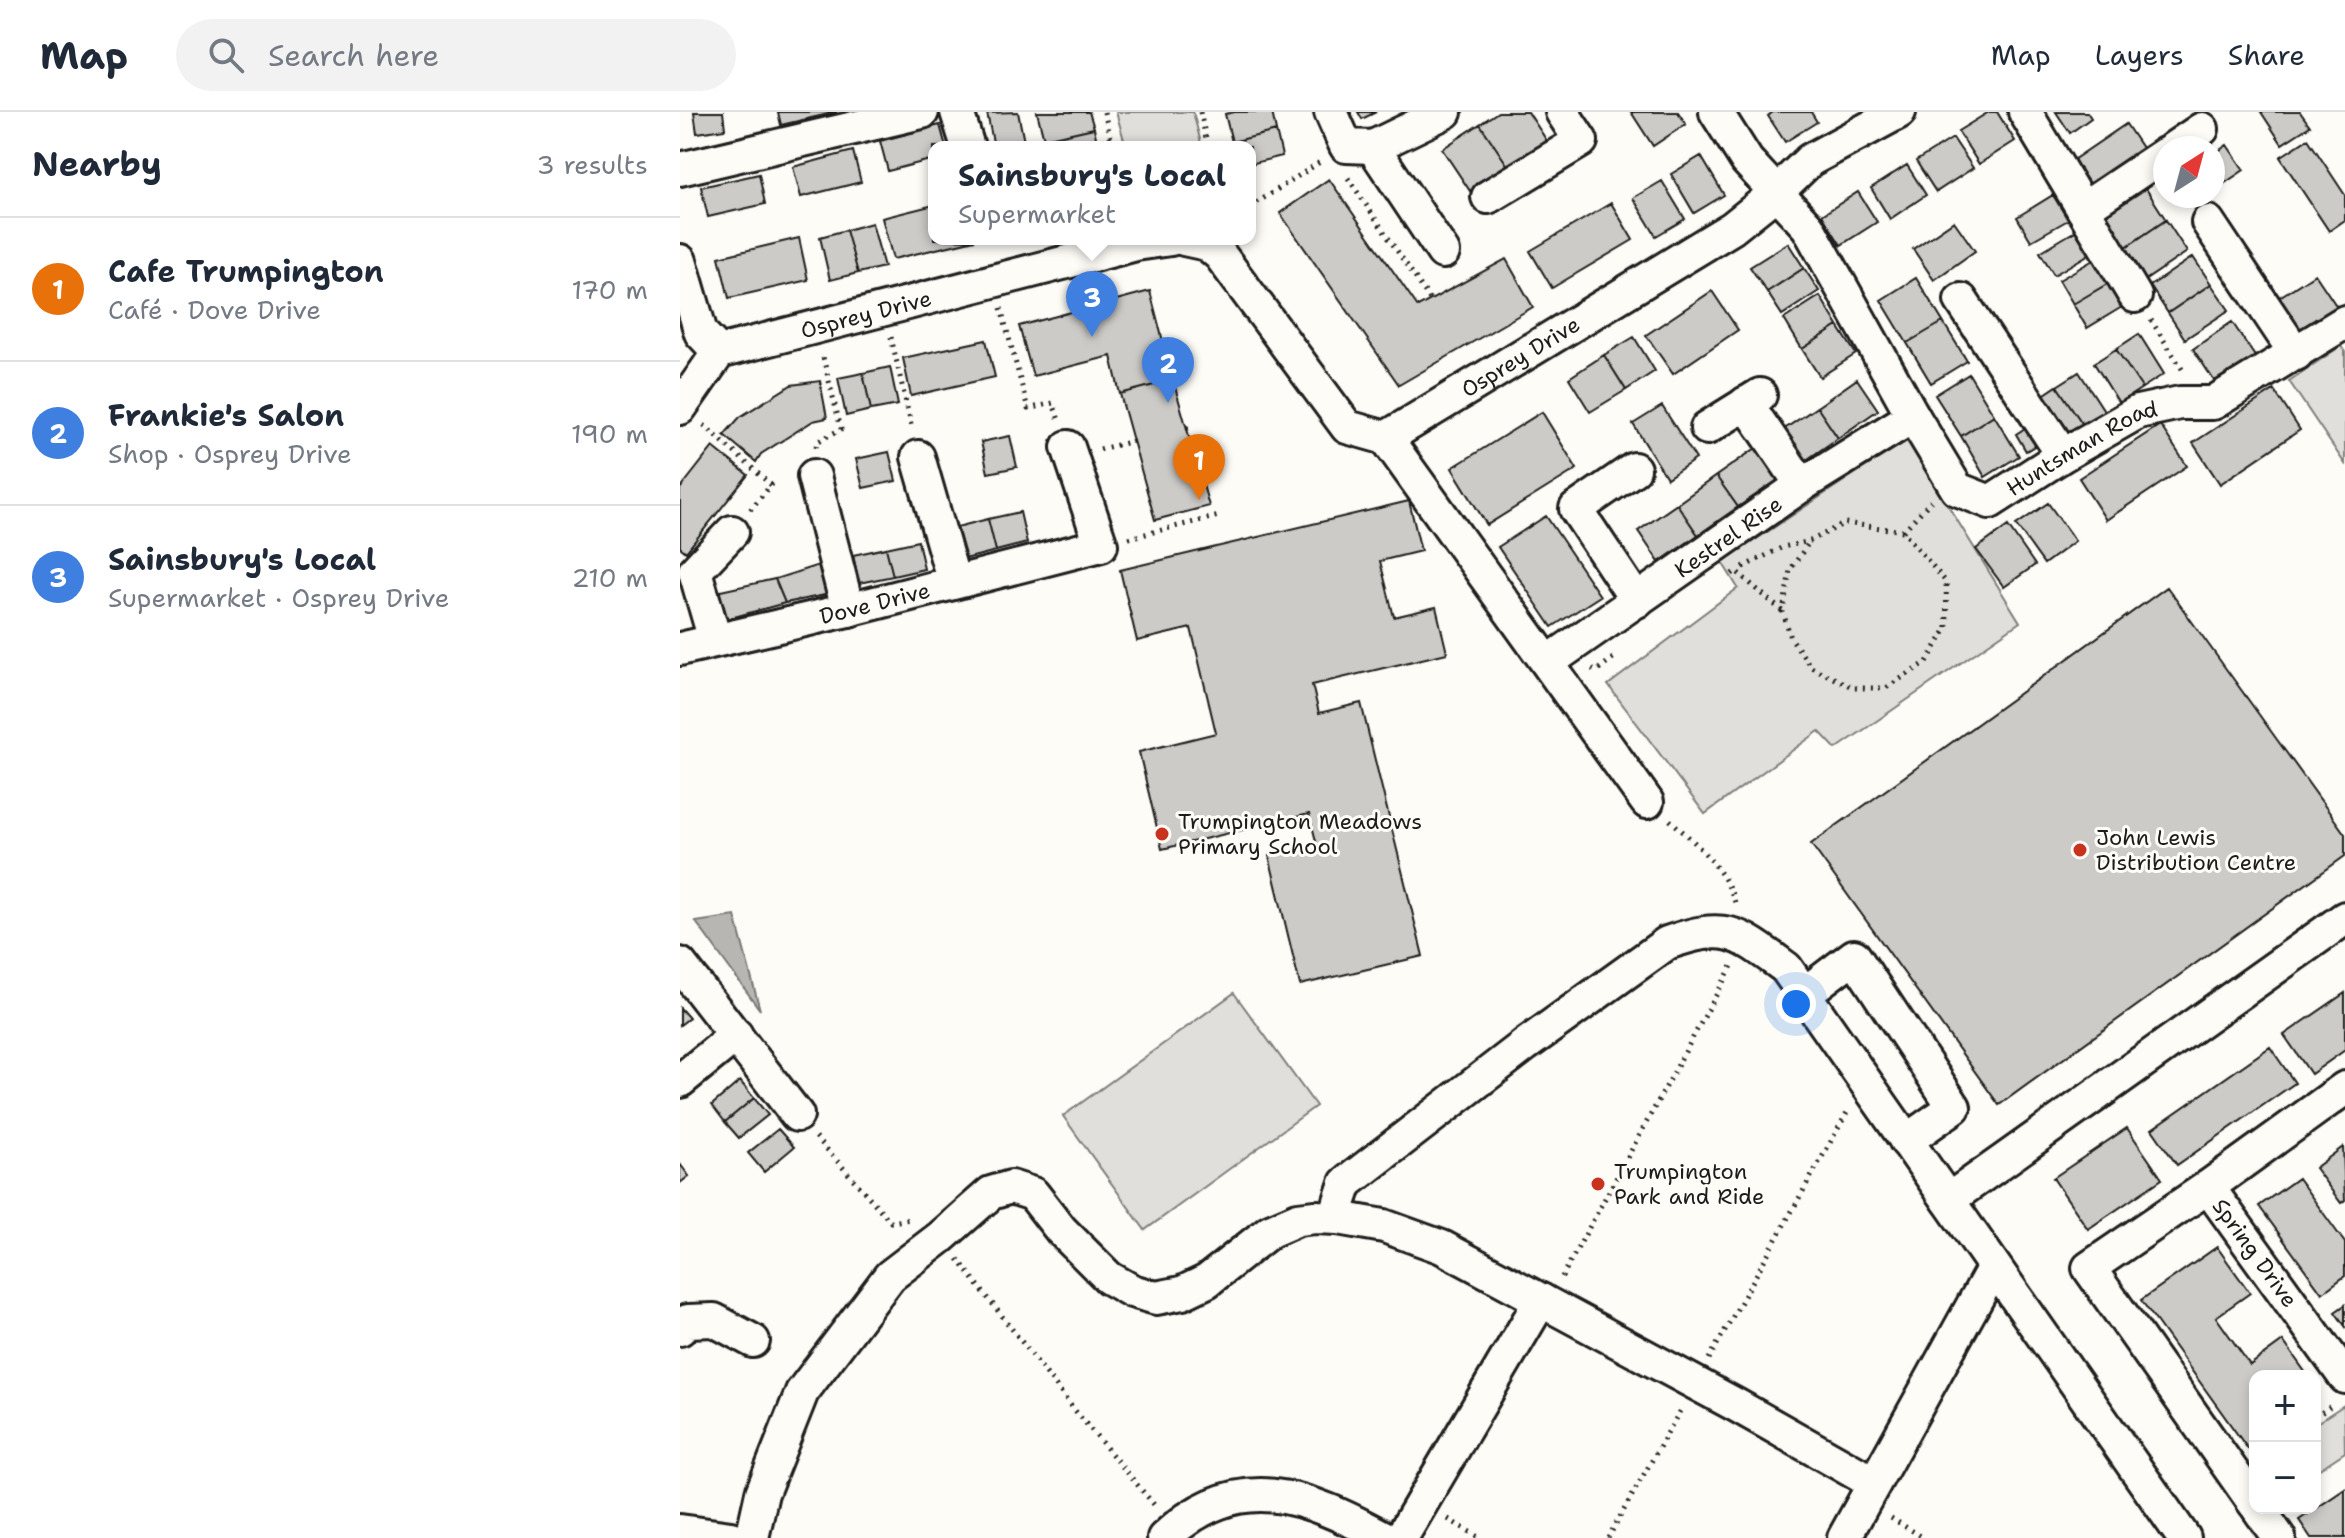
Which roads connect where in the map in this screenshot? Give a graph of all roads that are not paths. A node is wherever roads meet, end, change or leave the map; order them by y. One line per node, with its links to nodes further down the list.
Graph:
1 (922, 112): 14 (street)
2 (957, 112): 11 (street)
3 (1331, 112): 12 (street)
4 (1445, 112): 12 (street)
5 (1562, 112): 16 (street)
6 (1716, 112): 15 (street, Huntsman Road)
7 (1899, 112): 15 (street, Osprey Drive)
8 (2025, 112): 17 (street)
9 (2202, 129): 10 (street)
10 (2192, 136)
11 (966, 141)
12 (1352, 148): 21 (street)
13 (2153, 162): 17 (street)
14 (680, 169)
15 (1777, 192): 29 (street, Huntsman Road); 31 (street, Osprey Drive)
16 (1488, 197)
17 (2083, 209): 23 (street)
18 (2208, 222): 27 (street)
19 (1132, 245): 26 (street, Osprey Drive)
20 (1208, 245): 31 (street)
21 (1443, 252)
22 (680, 261): 26 (street)
23 (2135, 296)
24 (1961, 300): 33 (street)
25 (2343, 328): 27 (street, Huntsman Road)
26 (719, 352): 28 (street)
27 (2296, 354): 33 (street, Huntsman Road)
28 (681, 408)
29 (1913, 416): 33 (street, Huntsman Road); 37 (street, Kestrel Rise)
30 (1707, 428): 37 (street)
31 (1386, 438): 44 (street)
32 (1068, 447): 39 (street, Dove Drive)
33 (2063, 455)
34 (918, 457): 39 (street)
35 (1634, 469): 40 (street)
36 (814, 476): 41 (street)
37 (1802, 485): 40 (street, Kestrel Rise)
38 (732, 532): 42 (street)
39 (954, 582): 41 (street, Dove Drive)
40 (1637, 601): 44 (street, Kestrel Rise)
41 (848, 610): 42 (street, Dove Drive)
42 (715, 640): 43 (street, Dove Drive)
43 (680, 649)
44 (1555, 658): 45 (street)
45 (1647, 802)
46 (2345, 918): 55 (street)
47 (680, 964): 49 (street)
48 (1804, 994): 53 (street); 53 (street); 56 (street)
49 (736, 1035): 50 (street); 52 (street)
50 (680, 1081)
51 (2345, 1088): 54 (street, Spring Drive)
52 (797, 1115)
53 (1906, 1141): 55 (street)
54 (2208, 1187): 61 (street, Spring Drive); 63 (street)
55 (1948, 1200): 57 (street)
56 (1338, 1218): 58 (street); 68 (street)
57 (1994, 1267): 62 (street); 72 (street)
58 (1544, 1302): 62 (street); 70 (street)
59 (680, 1329): 60 (street)
60 (753, 1341)
61 (2345, 1377)
62 (1874, 1483): 71 (street)
63 (2249, 1496)
64 (2262, 1514): 73 (street)
65 (680, 1531): 67 (street)
66 (1169, 1533): 69 (street)
67 (731, 1538)
68 (752, 1538)
69 (1385, 1538)
70 (1401, 1538)
71 (1844, 1538)
72 (2184, 1538)
73 (2279, 1538)

